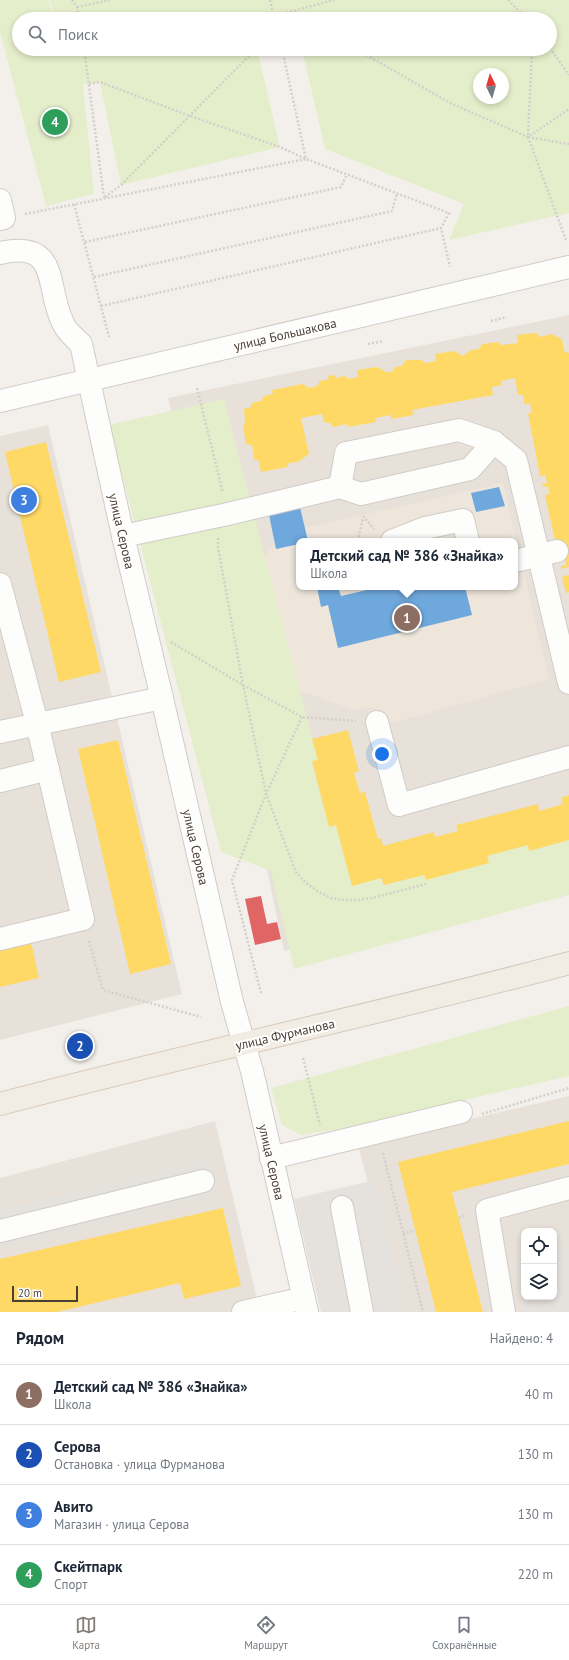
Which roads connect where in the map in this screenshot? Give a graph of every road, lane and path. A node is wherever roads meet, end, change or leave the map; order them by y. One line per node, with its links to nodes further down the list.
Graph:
1 (72, 0): 6 (path)
2 (110, 0): 6 (path)
3 (270, 0): 8 (path)
4 (334, 0): 9 (path)
5 (508, 0): 10 (path)
6 (77, 7): 7 (path)
7 (78, 12)
8 (273, 12)
9 (294, 12)
10 (520, 12)
11 (85, 56): 18 (path)
12 (249, 56): 20 (path)
13 (284, 56): 23 (path)
14 (368, 56): 21 (path)
15 (532, 56): 21 (path)
16 (556, 56): 17 (path)
17 (569, 75)
18 (89, 84): 20 (path); 26 (path)
19 (569, 109): 21 (path)
20 (190, 116): 23 (path); 26 (path)
21 (528, 137): 22 (path); 30 (path)
22 (569, 144)
23 (306, 159): 24 (path); 26 (path)
24 (347, 174): 25 (path); 31 (path)
25 (397, 193): 29 (path); 35 (path)
26 (104, 198): 27 (path)
27 (74, 204): 28 (path); 31 (path)
28 (1, 213)
29 (440, 228): 34 (path); 36 (path)
30 (566, 240)
31 (85, 242): 35 (path)
32 (0, 253): 42 (street, улица Серова)
33 (569, 266): 42 (street, улица Большакова)
34 (450, 267)
35 (94, 277): 36 (path)
36 (101, 306): 39 (path)
37 (507, 317): 38 (path)
38 (491, 321)
39 (109, 338)
40 (384, 341): 41 (path)
41 (368, 344)
42 (89, 381): 44 (street, улица Большакова); 50 (street, улица Серова)
43 (197, 388): 48 (path)
44 (0, 401)
45 (494, 442): 46 (street); 47 (street); 54 (street)
46 (340, 487): 47 (street); 48 (street)
47 (361, 494): 49 (path)
48 (228, 514): 50 (street); 59 (path)
49 (363, 518): 51 (path); 52 (path)
50 (123, 536): 57 (street, улица Серова)
51 (385, 536): 53 (street)
52 (359, 538)
53 (467, 538)
54 (548, 553): 55 (street); 58 (street)
55 (518, 560)
56 (0, 584): 63 (street)
57 (145, 627): 59 (path); 60 (street, улица Серова)
58 (569, 683)
59 (243, 685): 61 (path); 68 (path)
60 (162, 698): 63 (street); 75 (street, улица Серова)
61 (302, 717): 62 (path); 68 (path)
62 (377, 722): 65 (street)
63 (37, 723): 64 (street); 66 (street)
64 (0, 732)
65 (569, 757)
66 (48, 769): 67 (street); 70 (street)
67 (0, 781)
68 (266, 794): 69 (path); 73 (path)
69 (426, 884)
70 (83, 919): 71 (street); 74 (path)
71 (0, 939)
72 (569, 963): 75 (main road, улица Фурманова)
73 (261, 993)
74 (201, 1017)
75 (243, 1042): 77 (main road, улица Фурманова); 81 (street, улица Серова)
76 (303, 1058): 79 (path)
77 (0, 1104)
78 (461, 1112): 79 (street)
79 (326, 1145): 81 (street)
80 (382, 1152): 87 (path)
81 (271, 1158): 88 (street, улица Серова)
82 (203, 1181): 85 (street)
83 (569, 1188): 92 (street)
84 (342, 1207): 90 (street)
85 (0, 1230)
86 (415, 1230): 87 (path)
87 (403, 1234): 91 (path)
88 (305, 1305): 89 (street)
89 (243, 1312)
90 (362, 1312)
91 (423, 1312)
92 (504, 1312)

